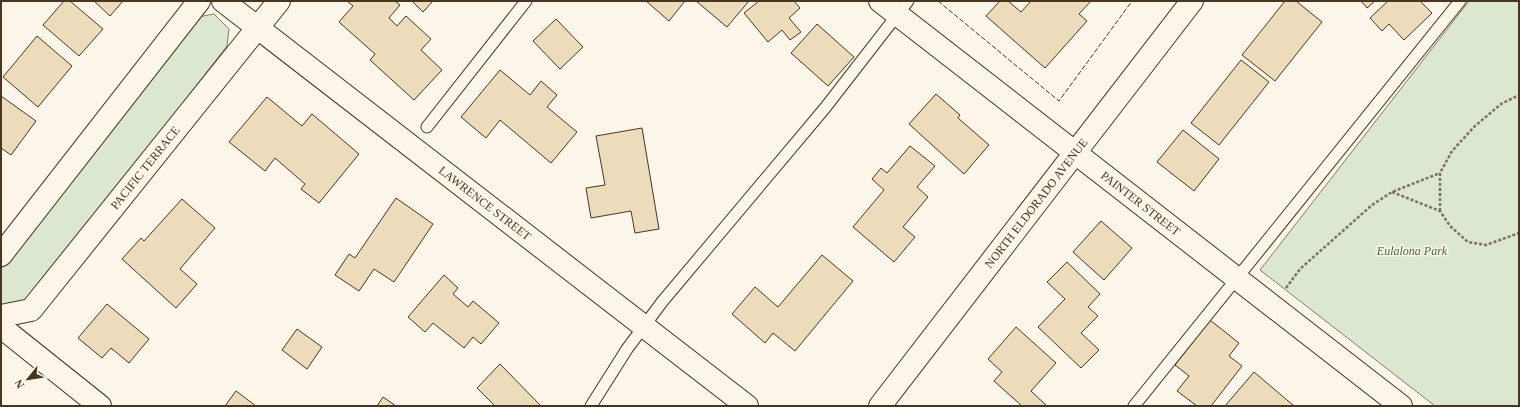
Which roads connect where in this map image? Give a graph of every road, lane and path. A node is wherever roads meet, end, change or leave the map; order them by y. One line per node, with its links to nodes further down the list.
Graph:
1 (199, 1): 17 (street)
2 (223, 1): 9 (street, LAWRENCE STREET)
3 (279, 1): 9 (street, PACIFIC TERRACE)
4 (526, 1): 11 (lane)
5 (880, 1): 8 (street, PAINTER STREET)
6 (1192, 1): 12 (street, NORTH ELDORADO AVENUE)
7 (1460, 1): 18 (lane)
8 (902, 8): 12 (street, PAINTER STREET); 21 (lane)
9 (258, 29): 20 (street, PACIFIC TERRACE); 21 (street, LAWRENCE STREET)
10 (1519, 95): 13 (path)
11 (427, 127)
12 (1075, 152): 18 (street, PAINTER STREET); 26 (street, NORTH ELDORADO AVENUE)
13 (1440, 173): 14 (path); 15 (path)
14 (1392, 192): 15 (path); 19 (path)
15 (1440, 211): 16 (path)
16 (1519, 234)
17 (1, 255)
18 (1237, 278): 19 (street, PAINTER STREET); 27 (lane)
19 (1274, 307): 28 (street, PAINTER STREET)
20 (1, 316)
21 (644, 326): 24 (lane); 25 (street, LAWRENCE STREET)
22 (1, 327): 23 (street)
23 (100, 406)
24 (591, 406)
25 (747, 406)
26 (880, 406)
27 (1134, 406)
28 (1401, 406)

